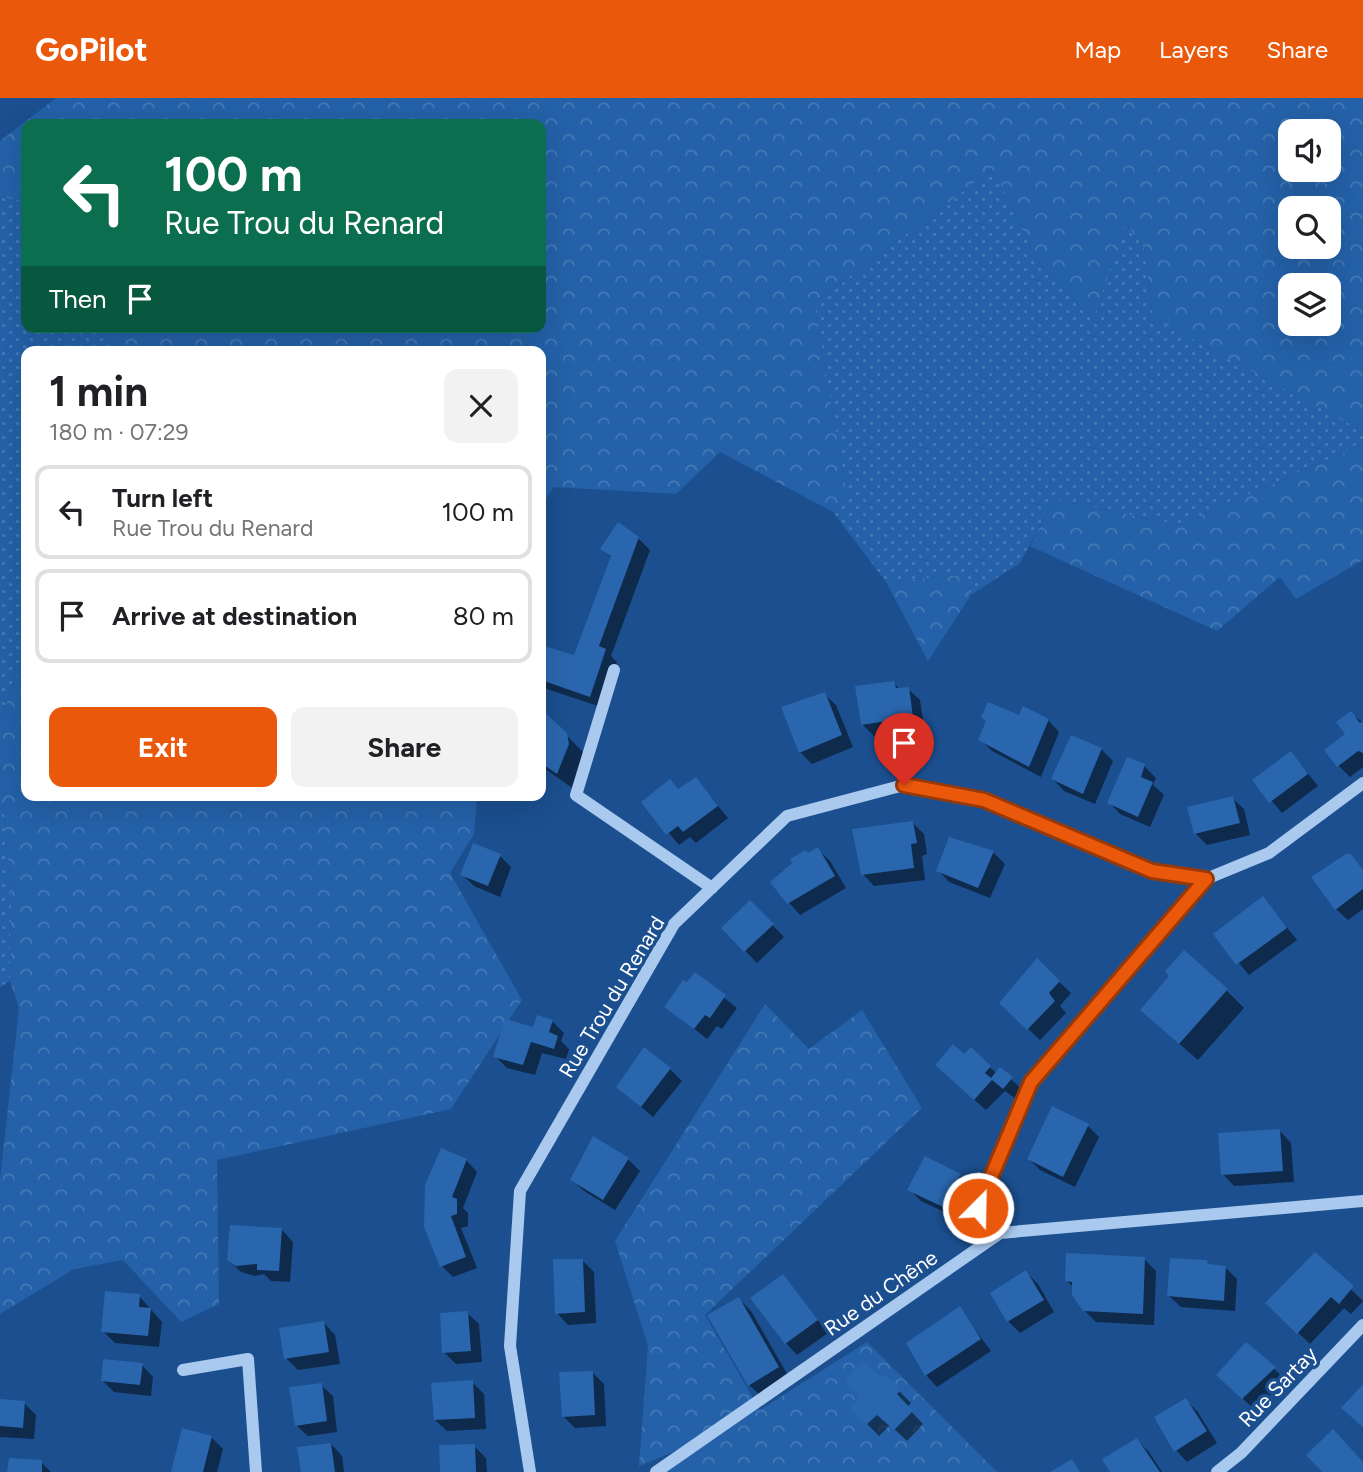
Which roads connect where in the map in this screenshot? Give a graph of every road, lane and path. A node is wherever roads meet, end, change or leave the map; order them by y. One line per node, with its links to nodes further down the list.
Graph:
1 (614, 670): 4 (street)
2 (1363, 783): 3 (street)
3 (1206, 879): 4 (street, Rue Trou du Renard); 6 (street)
4 (712, 888): 10 (street, Rue Trou du Renard)
5 (1363, 1201): 6 (street, Rue du Chêne)
6 (1000, 1233): 11 (street, Rue du Chêne)
7 (1363, 1325): 12 (street, Rue Sartay)
8 (183, 1370): 9 (street)
9 (257, 1472)
10 (530, 1472)
11 (656, 1472)
12 (1217, 1472)

